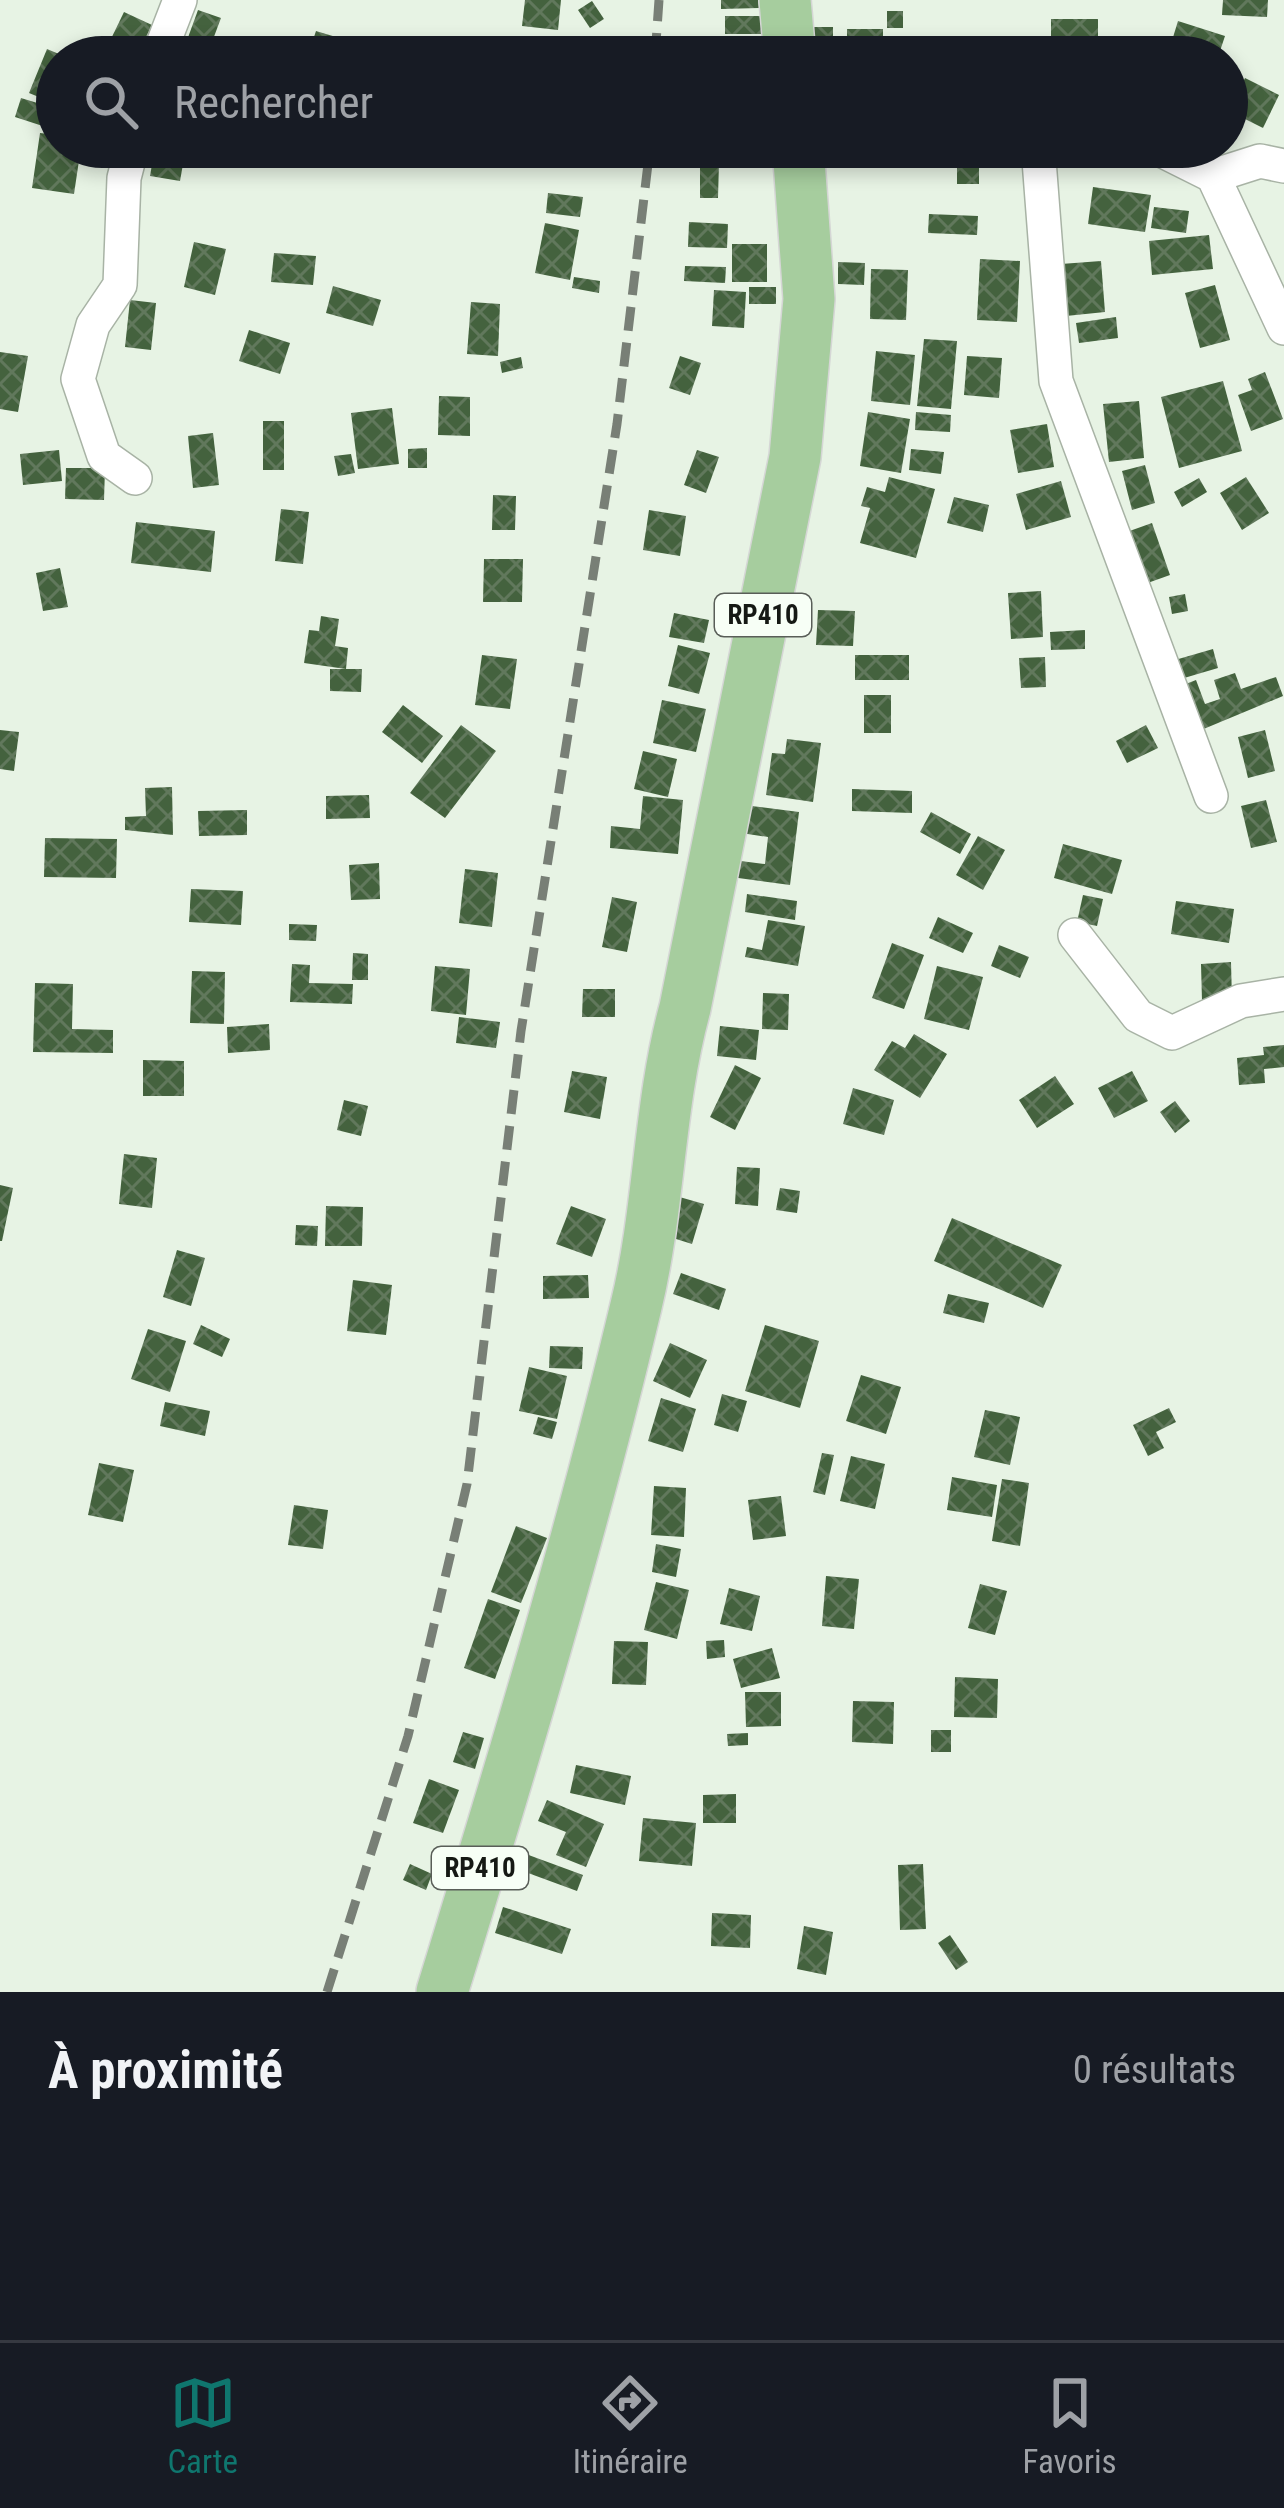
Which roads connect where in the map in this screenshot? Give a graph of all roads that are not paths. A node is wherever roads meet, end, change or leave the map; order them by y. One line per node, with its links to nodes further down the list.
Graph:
1 (180, 0): 3 (street)
2 (785, 0): 4 (main road)
3 (166, 36)
4 (788, 36)
5 (1248, 164): 6 (street)
6 (1284, 166)
7 (127, 168): 14 (street)
8 (800, 168): 18 (main road, RP410)
9 (1040, 168): 15 (street)
10 (1197, 168): 12 (street)
11 (1236, 168): 12 (street)
12 (1213, 176): 13 (street)
13 (1284, 328)
14 (135, 478)
15 (1211, 796)
16 (1075, 935): 17 (street)
17 (1284, 994)
18 (442, 1992)

